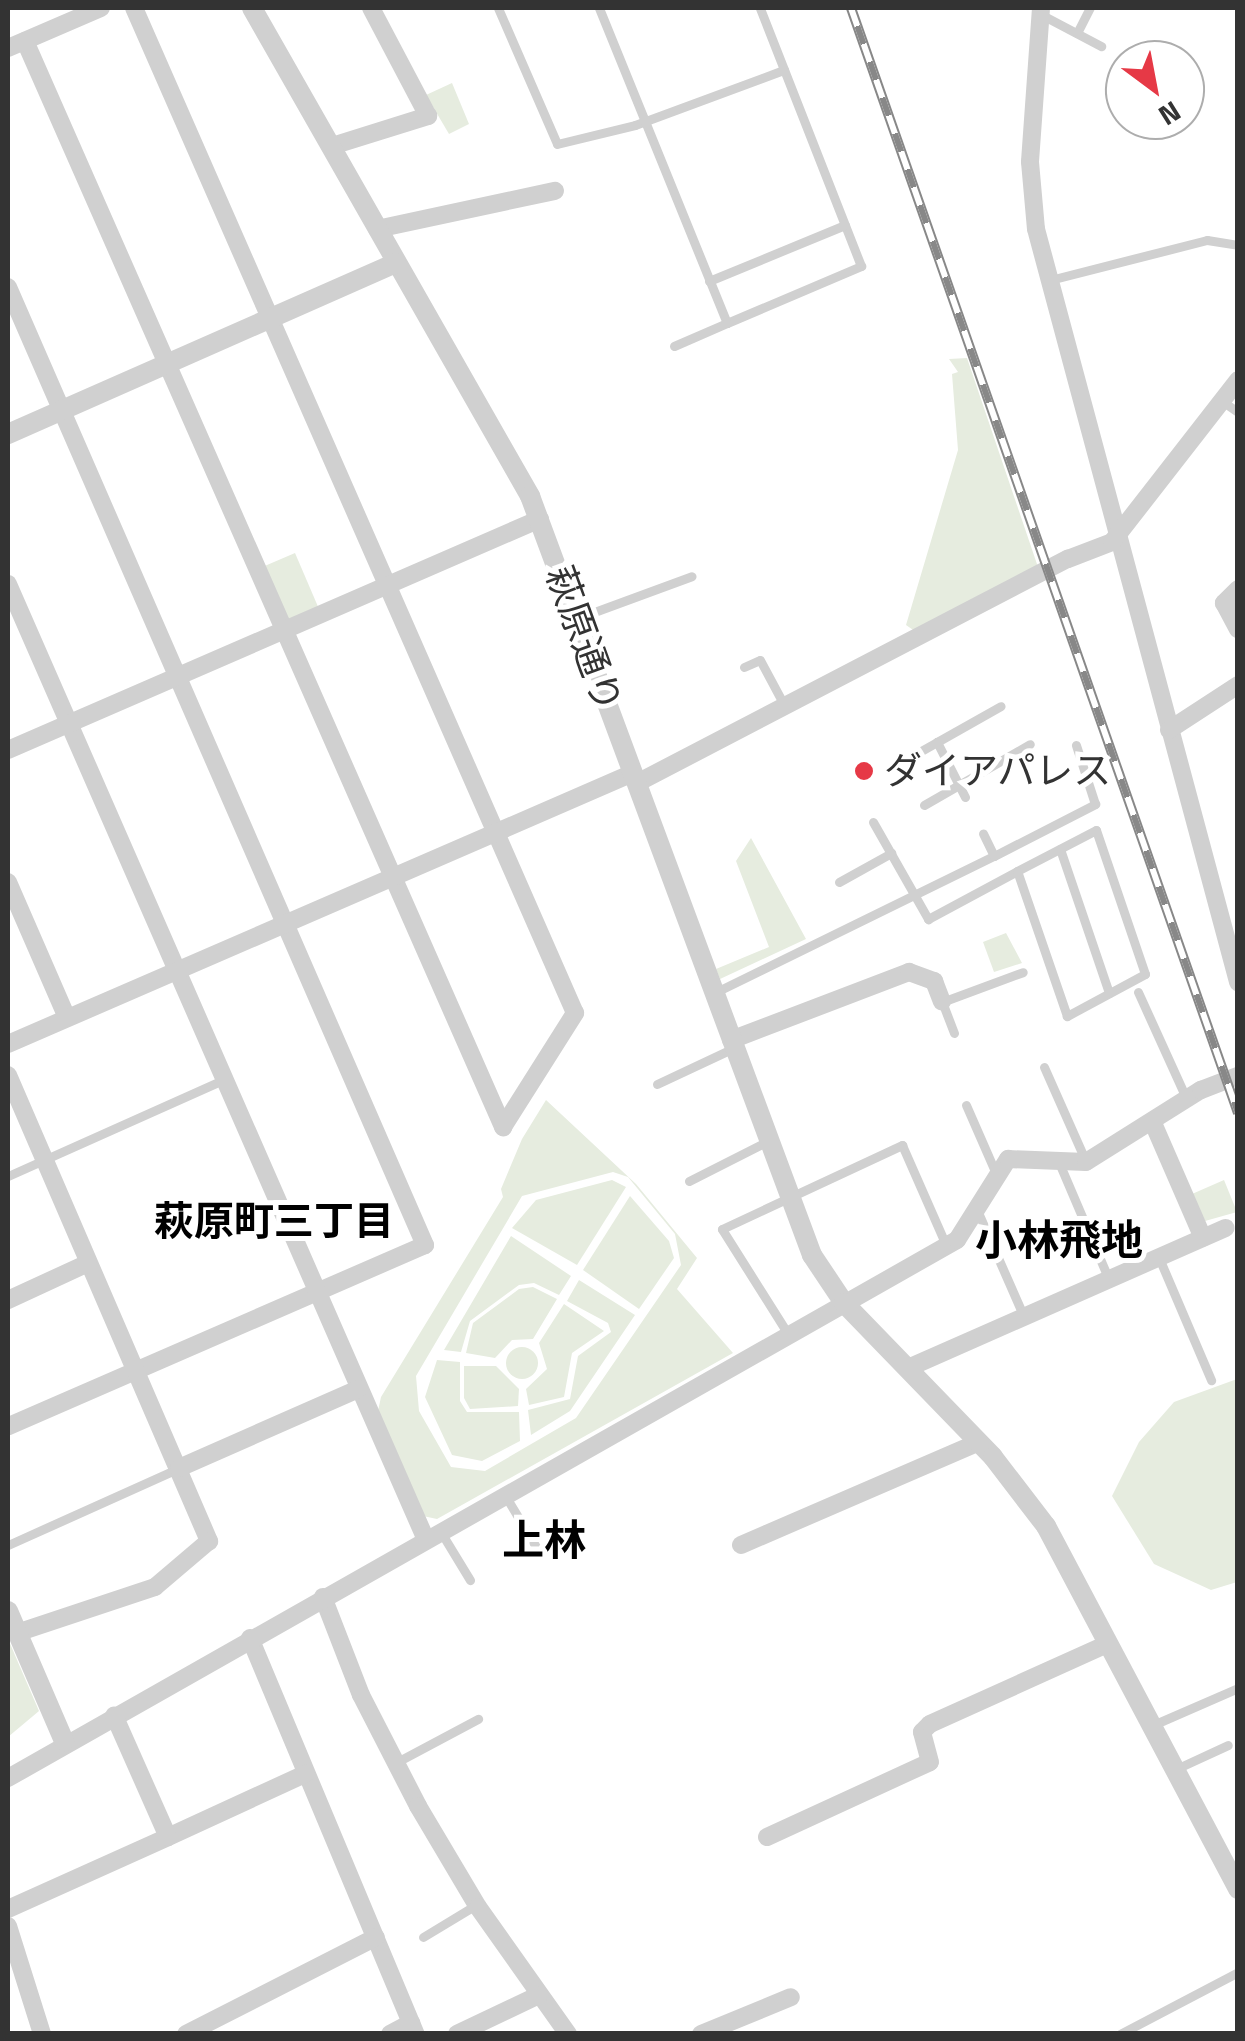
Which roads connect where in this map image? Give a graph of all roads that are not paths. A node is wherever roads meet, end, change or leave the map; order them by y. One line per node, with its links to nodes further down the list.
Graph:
1 (101, 8): 11 (street)
2 (134, 8): 24 (street)
3 (252, 8): 15 (street, 萩原通り)
4 (371, 8): 15 (street)
5 (498, 8): 14 (lane)
6 (599, 8): 14 (lane)
7 (760, 8): 13 (lane)
8 (1090, 8): 10 (lane)
9 (1041, 11): 10 (lane); 21 (street)
10 (1076, 33): 12 (lane)
11 (16, 44): 27 (street)
12 (1101, 46)
13 (784, 70): 14 (lane); 17 (lane)
14 (646, 119): 22 (lane)
15 (332, 146): 18 (street, 萩原通り)
16 (556, 191): 18 (street)
17 (845, 225): 22 (lane); 25 (lane)
18 (377, 229): 20 (street, 萩原通り)
19 (1238, 246): 21 (lane)
20 (396, 263): 24 (street); 33 (street, 萩原通り)
21 (1050, 280): 34 (street)
22 (709, 281): 25 (lane)
23 (8, 287): 30 (street)
24 (274, 316): 27 (street); 37 (street)
25 (727, 323): 26 (lane)
26 (674, 346)
27 (168, 364): 30 (street); 41 (street)
28 (1238, 380): 29 (street)
29 (1222, 401): 31 (lane); 34 (street)
30 (62, 410): 32 (street); 43 (street)
31 (1238, 412)
32 (8, 434)
33 (540, 519): 37 (street); 39 (street, 萩原通り)
34 (1116, 538): 45 (street); 48 (street)
35 (692, 576): 39 (lane)
36 (8, 584): 47 (street)
37 (389, 584): 41 (street); 59 (street)
38 (1238, 589): 40 (street)
39 (576, 619): 54 (street, 萩原通り)
40 (1238, 629)
41 (282, 630): 43 (street); 65 (street)
42 (744, 667): 45 (lane)
43 (176, 676): 47 (street); 69 (street)
44 (1238, 685): 48 (street)
45 (784, 705): 54 (street)
46 (1001, 706): 49 (lane)
47 (68, 725): 52 (street); 70 (street)
48 (1170, 730): 72 (street)
49 (936, 742): 53 (lane); 55 (lane)
50 (1030, 744): 55 (lane)
51 (1076, 745): 63 (lane)
52 (8, 750)
53 (898, 764)
54 (635, 778): 59 (street); 74 (street, 萩原通り)
55 (959, 785): 56 (lane); 57 (lane)
56 (964, 797)
57 (924, 804)
58 (874, 822): 62 (lane)
59 (495, 830): 65 (street); 65 (street)
60 (983, 832): 63 (lane)
61 (1060, 849): 64 (lane); 75 (lane); 75 (lane)
62 (891, 853): 67 (lane); 68 (lane)
63 (994, 856): 68 (lane)
64 (1017, 870): 68 (lane); 75 (lane)
65 (391, 876): 69 (street)
66 (8, 882): 77 (street)
67 (839, 882)
68 (916, 898): 74 (lane)
69 (283, 923): 70 (street); 104 (street)
70 (176, 970): 77 (street); 84 (street)
71 (1023, 972): 76 (lane)
72 (1238, 982)
73 (1138, 992): 86 (lane)
74 (714, 993): 80 (street, 萩原通り)
75 (1109, 993)
76 (942, 1002): 78 (lane); 80 (street)
77 (67, 1018): 79 (street)
78 (954, 1033)
79 (8, 1044)
80 (732, 1044): 85 (lane); 89 (street, 萩原通り)
81 (1044, 1066): 91 (lane)
82 (8, 1075): 90 (street)
83 (1238, 1076): 86 (street)
84 (223, 1080): 90 (lane); 104 (street)
85 (657, 1084)
86 (1187, 1101): 88 (street)
87 (966, 1105): 94 (lane)
88 (1153, 1122): 91 (street); 99 (street)
89 (768, 1141): 95 (lane); 96 (street, 萩原通り)
90 (45, 1158): 93 (lane); 102 (street)
91 (1086, 1162): 92 (street)
92 (1060, 1165): 94 (street); 103 (lane)
93 (8, 1176)
94 (997, 1176): 97 (street)
95 (689, 1181)
96 (788, 1195): 100 (lane); 106 (street, 萩原通り); 108 (lane)
97 (978, 1210): 100 (street); 107 (lane)
98 (1226, 1228): 99 (street)
99 (1203, 1238): 101 (street)
100 (946, 1246): 106 (street)
101 (1159, 1258): 103 (street); 111 (lane)
102 (88, 1263): 105 (street); 109 (street)
103 (1109, 1280): 107 (street)
104 (316, 1291): 109 (street); 112 (street)
105 (8, 1300)
106 (844, 1303): 108 (street); 110 (street, 萩原通り)
107 (1024, 1316): 110 (street)
108 (788, 1334): 116 (street)
109 (135, 1368): 113 (street); 115 (street)
110 (908, 1368): 114 (street, 萩原通り)
111 (1211, 1380)
112 (358, 1389): 115 (street); 117 (street)
113 (8, 1426)
114 (978, 1442): 118 (street); 126 (street, 萩原通り)
115 (178, 1468): 119 (lane); 124 (street)
116 (504, 1495): 117 (street); 120 (lane)
117 (434, 1535): 121 (lane); 122 (street)
118 (740, 1544)
119 (8, 1545)
120 (538, 1550)
121 (470, 1580)
122 (323, 1597): 125 (street); 133 (street)
123 (8, 1611): 124 (street)
124 (17, 1633): 131 (street)
125 (250, 1638): 128 (street); 135 (street)
126 (1109, 1643): 130 (street, 萩原通り); 138 (street)
127 (1238, 1688): 130 (lane)
128 (114, 1715): 131 (street); 137 (street)
129 (478, 1718): 133 (lane)
130 (1152, 1726): 134 (street, 萩原通り)
131 (64, 1741): 136 (street)
132 (1228, 1745): 134 (lane)
133 (396, 1763): 140 (street)
134 (1175, 1769): 139 (street, 萩原通り)
135 (305, 1774): 137 (street); 143 (street)
136 (8, 1778)
137 (168, 1836): 141 (street)
138 (767, 1837)
139 (1238, 1889)
140 (476, 1905): 144 (lane); 146 (street)
141 (8, 1909)
142 (8, 1926): 149 (street)
143 (376, 1937): 148 (street); 150 (street)
144 (423, 1937)
145 (1238, 1972): 155 (lane)
146 (540, 1994): 152 (street); 153 (street)
147 (790, 1997): 154 (street)
148 (414, 2028): 151 (street)
149 (42, 2034)
150 (186, 2034)
151 (390, 2034)
152 (457, 2034)
153 (568, 2034)
154 (701, 2034)
155 (1120, 2034)

